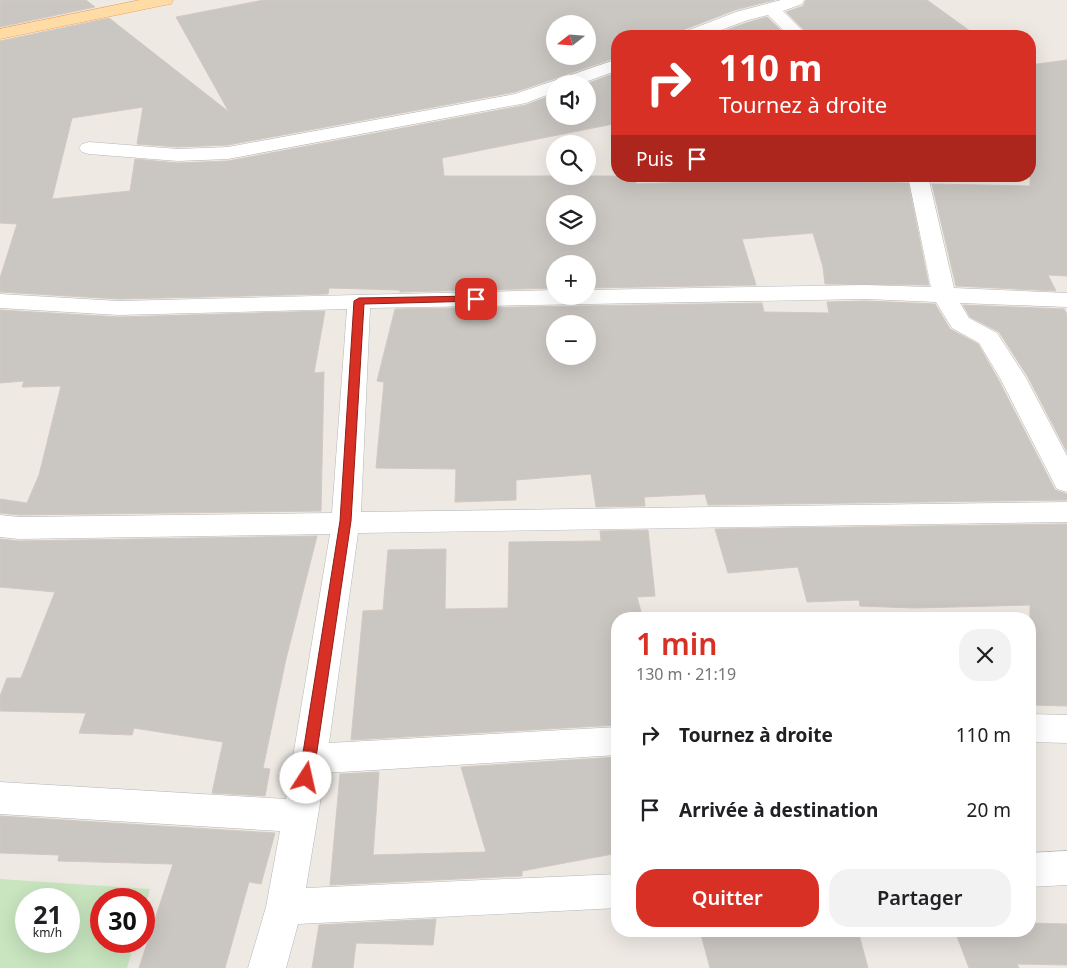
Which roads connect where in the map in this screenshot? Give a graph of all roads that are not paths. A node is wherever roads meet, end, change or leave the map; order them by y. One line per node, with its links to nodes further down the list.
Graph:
1 (165, 0): 6 (main road)
2 (796, 0): 3 (street)
3 (772, 9): 4 (street); 5 (street)
4 (706, 30)
5 (793, 30)
6 (0, 34)
7 (611, 66): 8 (street)
8 (587, 75)
9 (546, 89): 10 (street)
10 (89, 148)
11 (919, 182): 12 (street)
12 (944, 296): 13 (street); 15 (street); 16 (street)
13 (1067, 300)
14 (0, 301): 15 (street)
15 (359, 301): 18 (street)
16 (1067, 482)
17 (1067, 512): 18 (street)
18 (346, 521): 19 (street); 23 (street)
19 (0, 526)
20 (1036, 728): 21 (street)
21 (1067, 729)
22 (611, 742): 23 (street)
23 (310, 759): 25 (street)
24 (0, 798): 25 (street)
25 (299, 816): 29 (street)
26 (1067, 868): 27 (street)
27 (1036, 870)
28 (611, 891): 29 (street)
29 (284, 907): 30 (street)
30 (267, 968)

